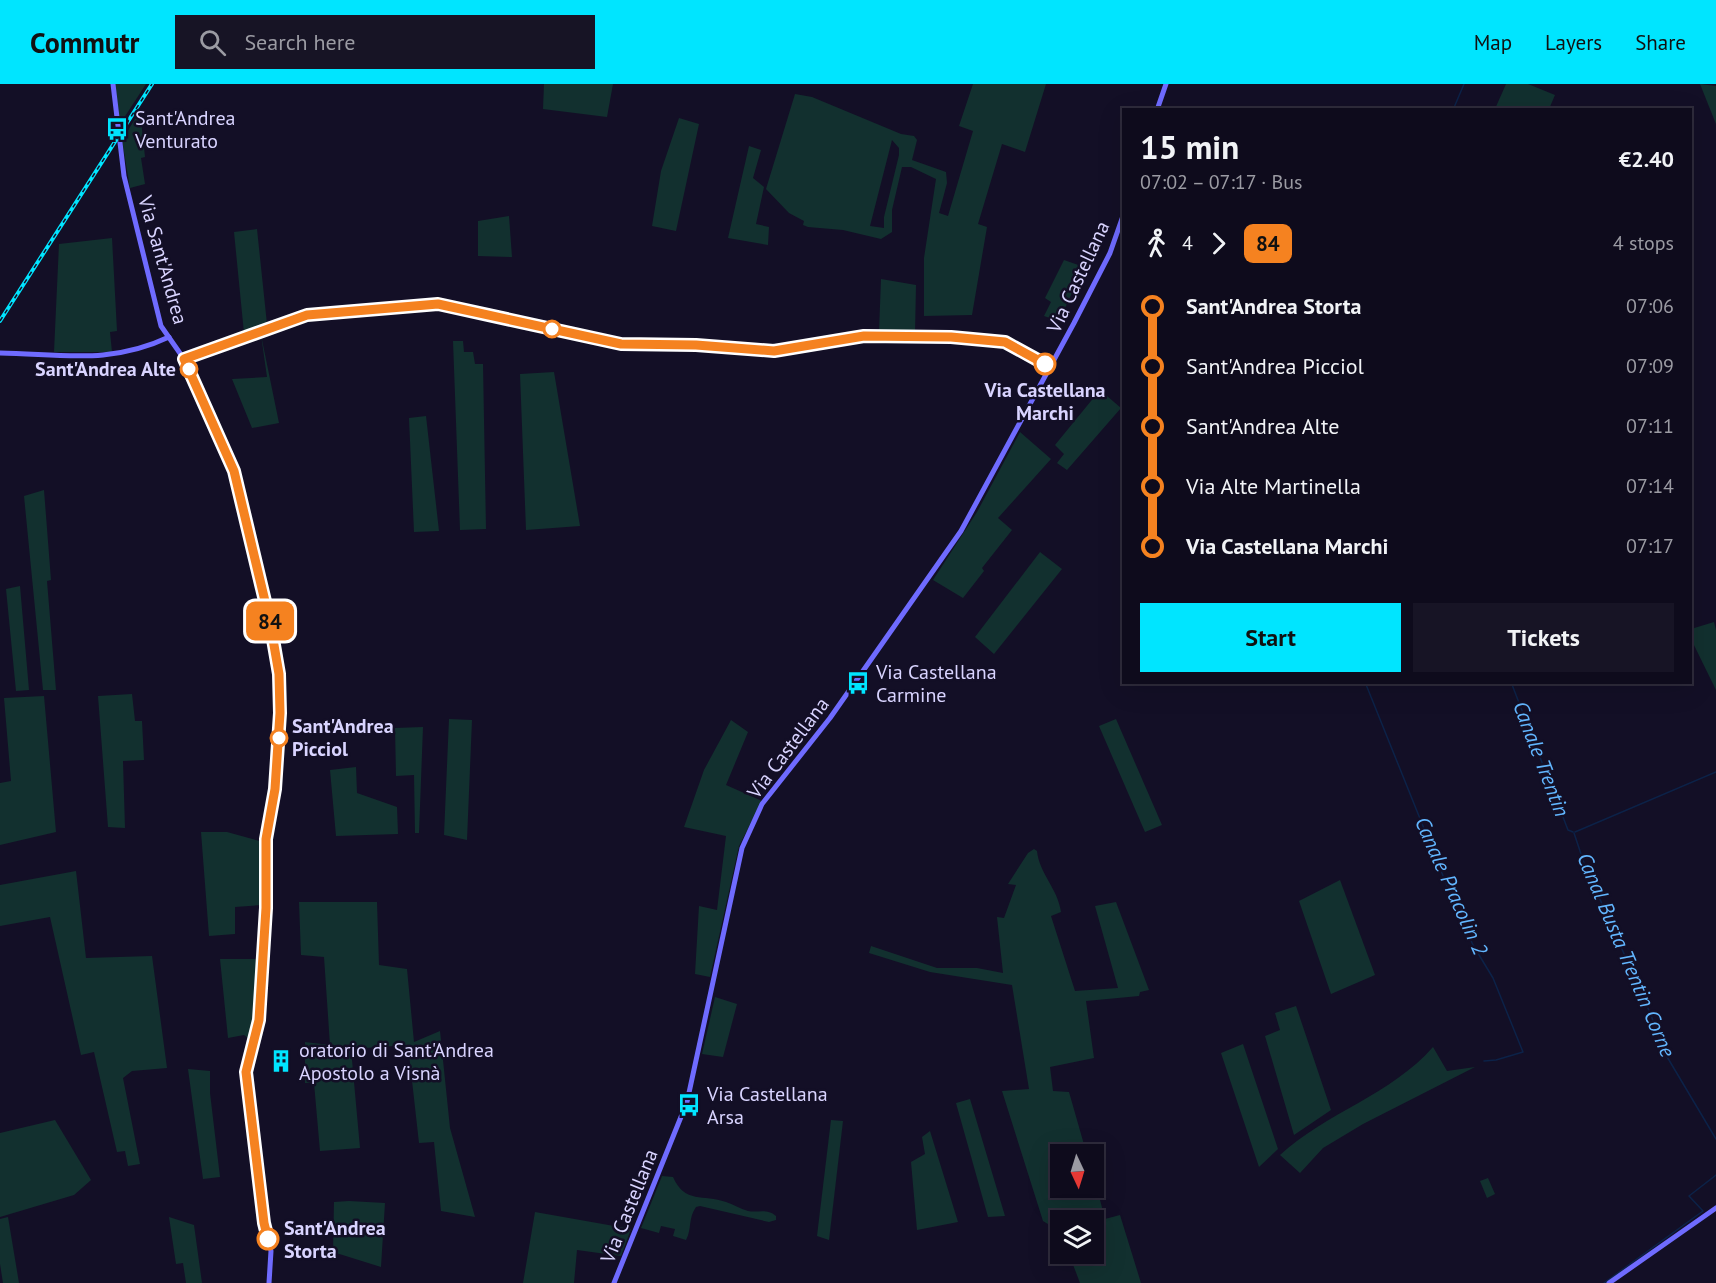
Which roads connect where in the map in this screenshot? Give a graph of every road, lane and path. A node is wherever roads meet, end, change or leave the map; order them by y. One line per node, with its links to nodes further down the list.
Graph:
1 (113, 84): 5 (street, Via Sant'Andrea)
2 (1166, 84): 3 (street)
3 (1159, 108)
4 (1122, 219): 8 (street, Via Castellana)
5 (169, 338): 6 (street); 7 (street, Via Sant'Andrea)
6 (0, 353)
7 (184, 359): 8 (street); 10 (street, Via Sant'Andrea)
8 (1051, 367): 11 (street, Via Castellana)
9 (1716, 1208): 12 (street)
10 (269, 1283)
11 (614, 1283)
12 (1609, 1283)

